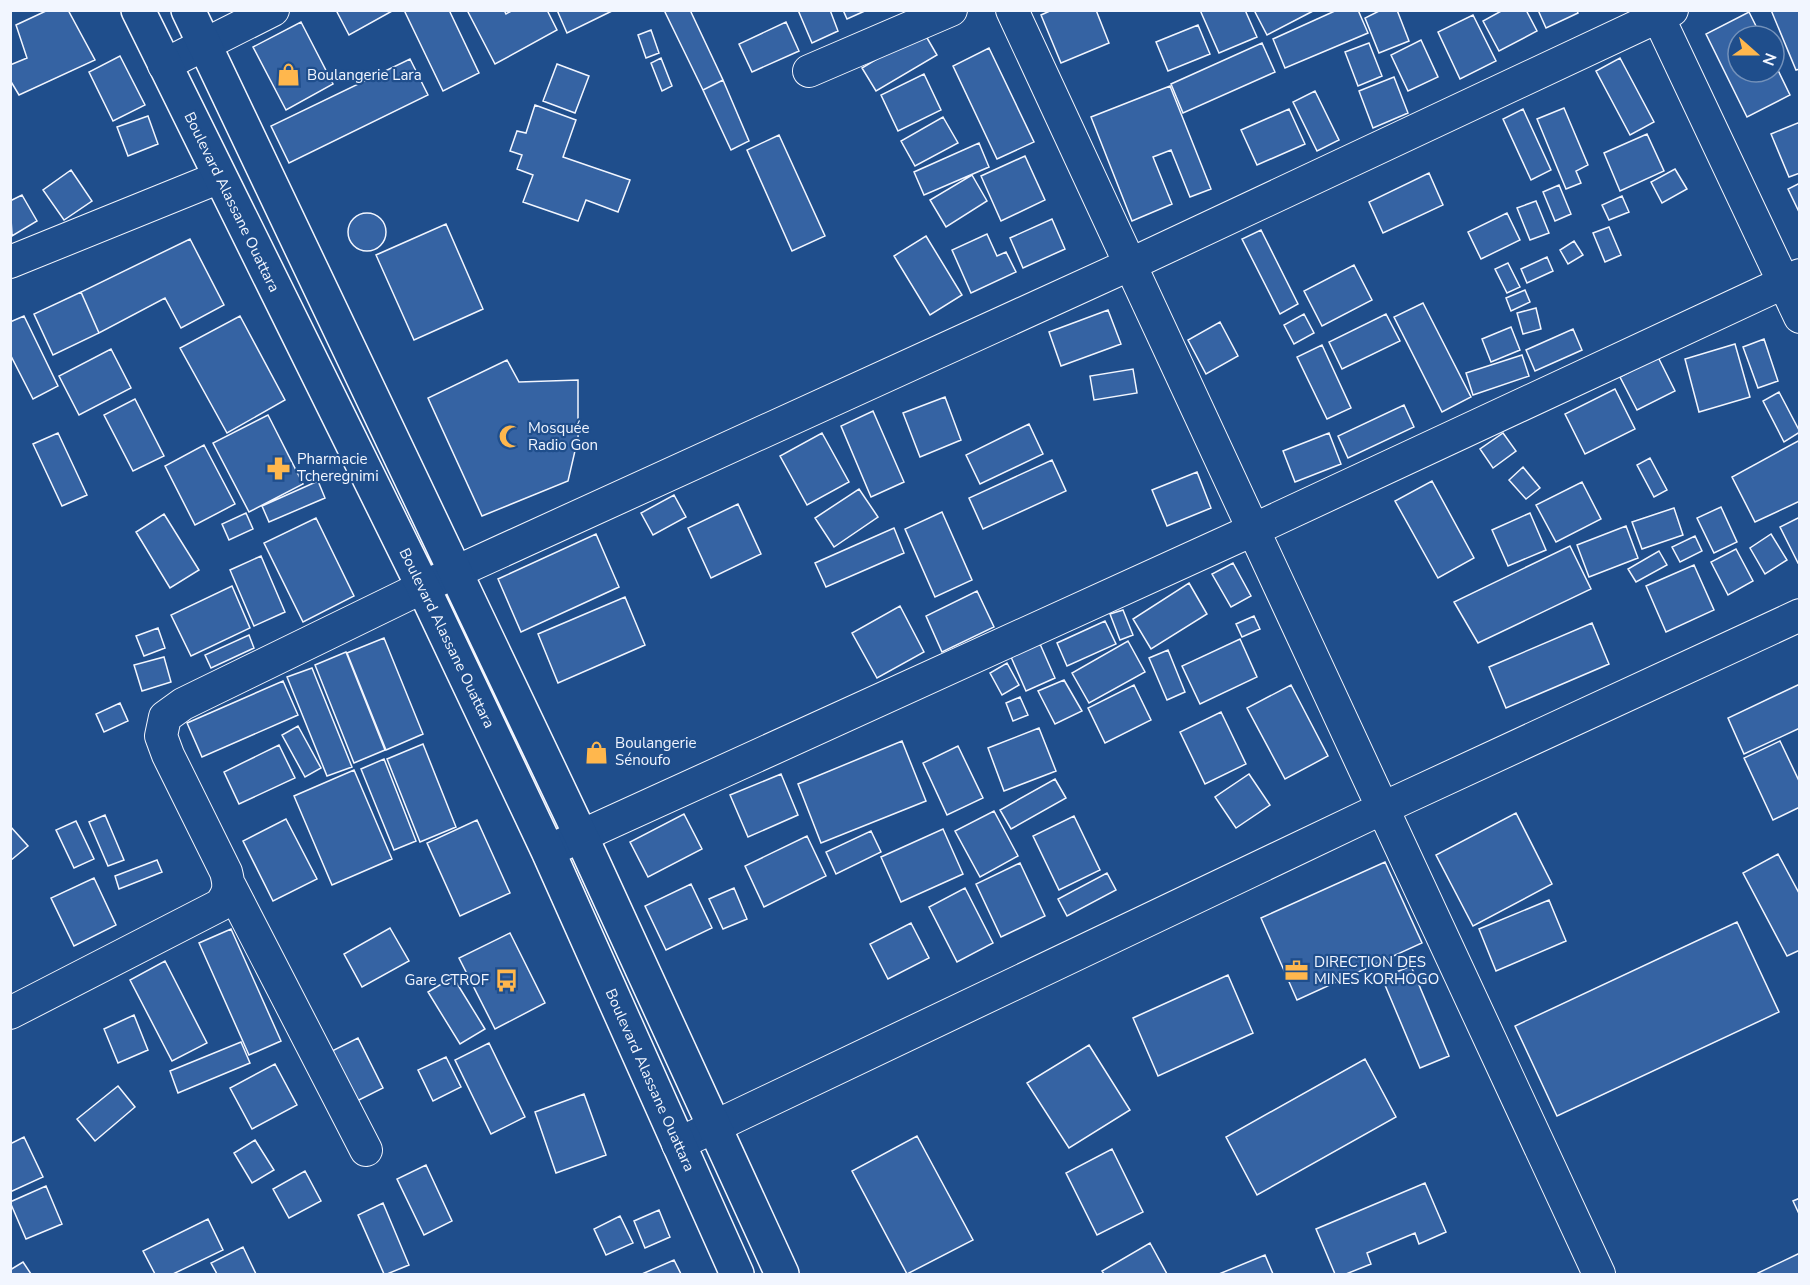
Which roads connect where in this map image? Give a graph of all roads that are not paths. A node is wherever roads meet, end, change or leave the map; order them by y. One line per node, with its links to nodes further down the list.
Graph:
1 (138, 10): 8 (main road, Boulevard Alassane Ouattara)
2 (188, 10): 7 (main road)
3 (273, 10): 7 (street)
4 (951, 10): 9 (street)
5 (1012, 10): 12 (street)
6 (1662, 13): 12 (street); 13 (street)
7 (204, 43): 8 (street); 16 (main road)
8 (164, 65): 10 (main road, Boulevard Alassane Ouattara)
9 (809, 71)
10 (220, 177): 11 (street); 17 (main road, Boulevard Alassane Ouattara)
11 (10, 262)
12 (1131, 264): 15 (street); 16 (street)
13 (1792, 279): 14 (street); 15 (street)
14 (1800, 317)
15 (1255, 529): 19 (street); 20 (street)
16 (454, 573): 17 (street); 20 (main road)
17 (423, 587): 21 (main road, Boulevard Alassane Ouattara); 22 (street)
18 (1800, 615): 19 (street)
19 (1383, 808): 24 (street); 29 (street)
20 (581, 836): 21 (street); 24 (main road)
21 (548, 851): 25 (main road, Boulevard Alassane Ouattara)
22 (230, 885): 23 (street); 26 (street)
23 (10, 1013)
24 (716, 1127): 25 (street); 28 (main road)
25 (678, 1144): 27 (main road, Boulevard Alassane Ouattara)
26 (366, 1150)
27 (737, 1275)
28 (782, 1275)
29 (1599, 1275)

